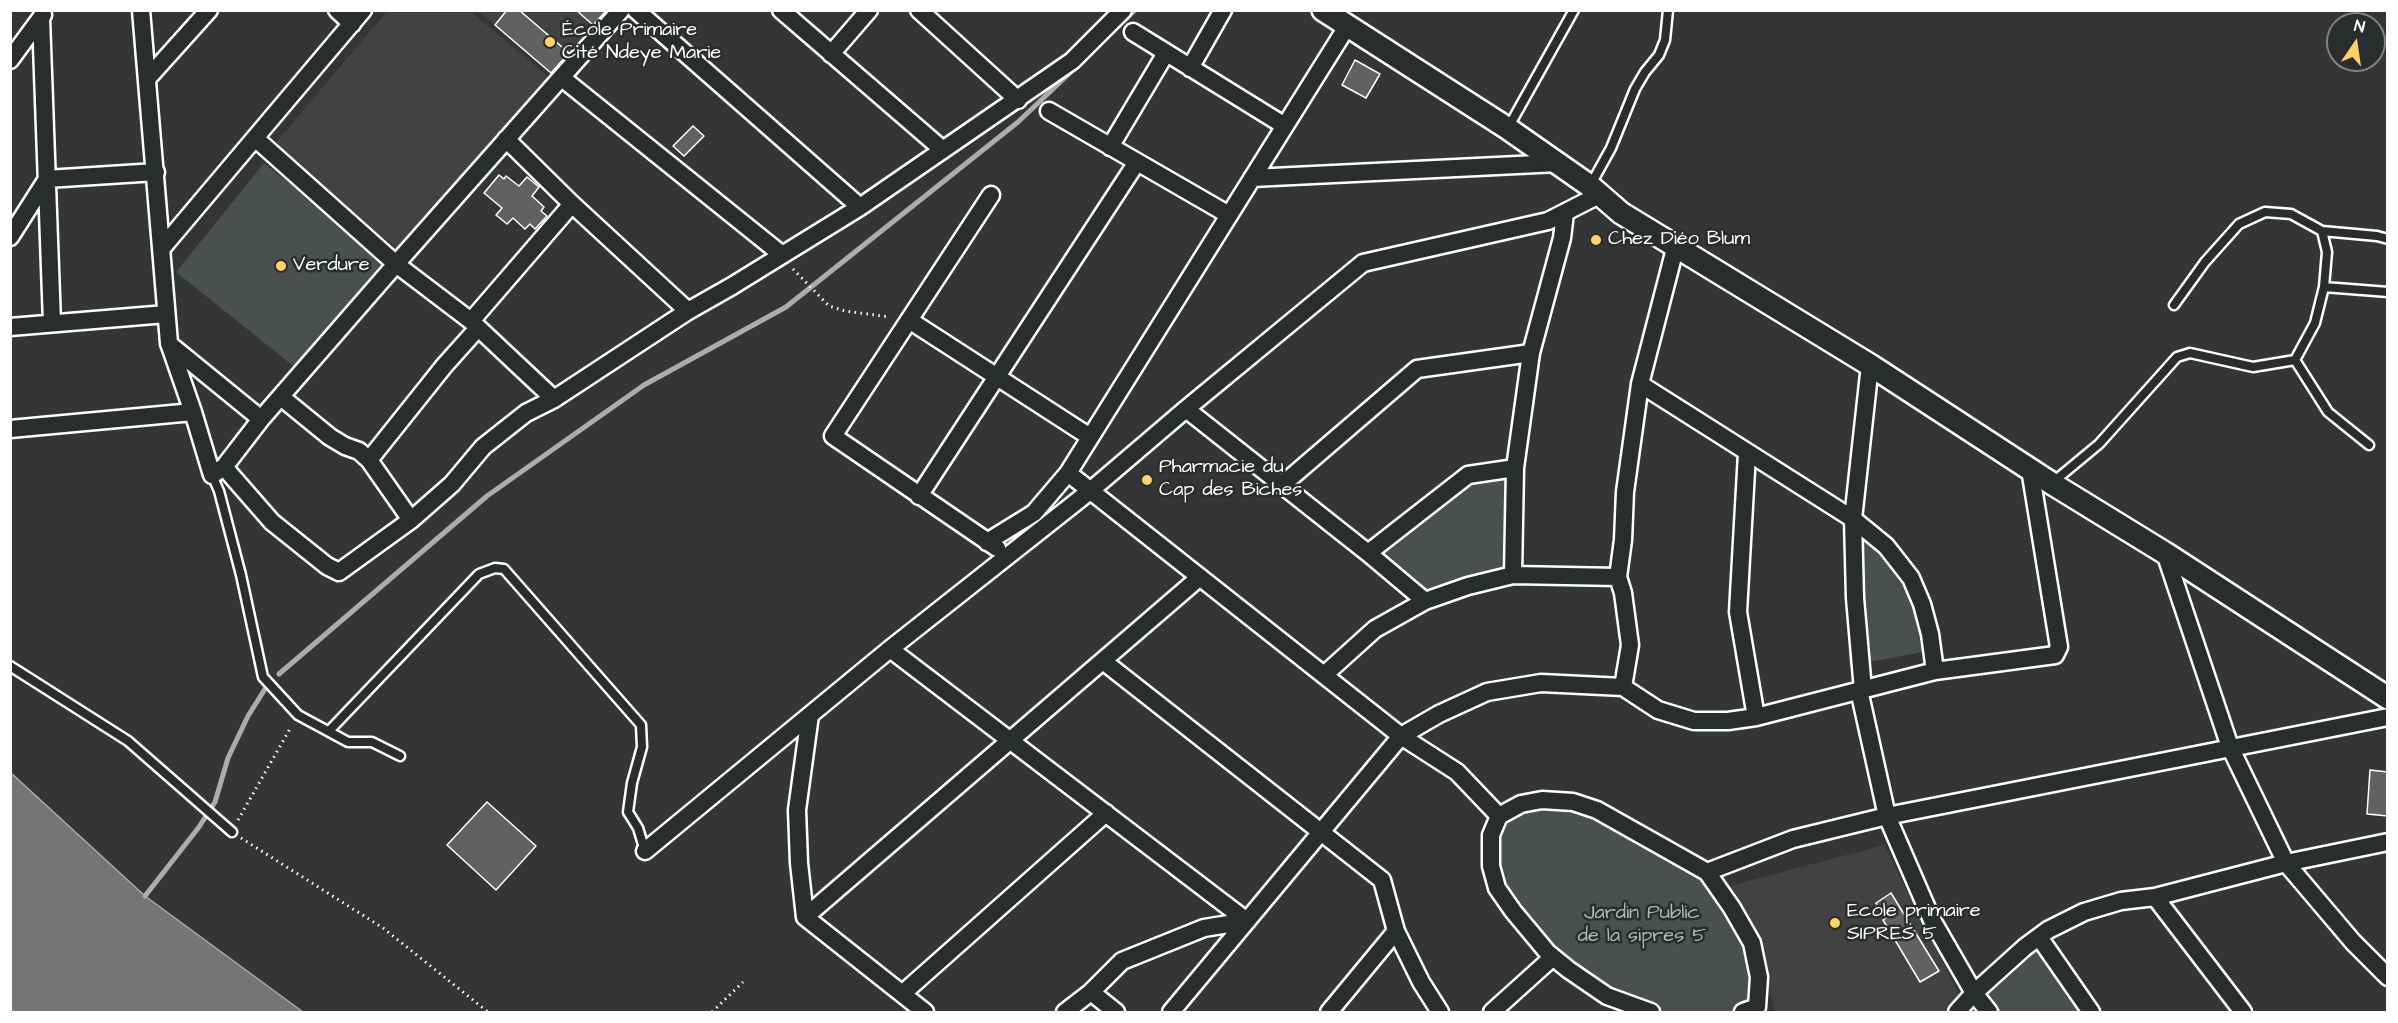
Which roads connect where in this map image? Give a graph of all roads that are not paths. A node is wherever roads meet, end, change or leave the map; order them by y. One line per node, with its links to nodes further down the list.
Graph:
1 (141, 10): 24 (street)
2 (209, 10): 24 (street)
3 (337, 10): 16 (street)
4 (363, 10): 16 (street)
5 (621, 10): 23 (street)
6 (636, 10): 41 (street)
7 (781, 10): 20 (street)
8 (869, 10): 20 (street)
9 (919, 10): 25 (street)
10 (1223, 10): 22 (street)
11 (1323, 10): 17 (street)
12 (1574, 10): 28 (lane)
13 (1668, 10): 38 (lane)
14 (1116, 13): 25 (street)
15 (44, 14): 21 (street); 37 (street)
16 (352, 24): 29 (street)
17 (1348, 25): 27 (street); 28 (street)
18 (1133, 32): 19 (street)
19 (1166, 52): 22 (street); 31 (street)
20 (831, 54): 32 (street)
21 (10, 60)
22 (1190, 68): 27 (street)
23 (562, 78): 30 (street); 49 (street)
24 (147, 79): 35 (street)
25 (1018, 100): 32 (street)
26 (1049, 111): 31 (street)
27 (1285, 126): 36 (street)
28 (1507, 128): 34 (street)
29 (255, 138): 48 (street); 50 (street)
30 (506, 139): 40 (street); 50 (street)
31 (1110, 147): 33 (street)
32 (943, 150): 41 (street)
33 (1137, 162): 43 (street); 64 (street)
34 (1558, 164): 36 (street); 38 (street)
35 (156, 172): 37 (street); 48 (street)
36 (1252, 178): 43 (street)
37 (47, 179): 45 (street); 57 (street)
38 (1595, 190): 42 (street); 47 (street)
39 (991, 195): 56 (street)
40 (572, 204): 54 (street); 58 (street)
41 (860, 207): 49 (street)
42 (1565, 213): 61 (street); 68 (street)
43 (1229, 215): 72 (street)
44 (2322, 231): 46 (lane); 51 (lane); 53 (lane)
45 (10, 237)
46 (2388, 239)
47 (1676, 245): 63 (street); 65 (street)
48 (162, 248): 55 (street)
49 (781, 254): 54 (street)
50 (396, 264): 58 (street); 66 (street)
51 (2324, 287): 52 (lane); 62 (lane)
52 (2388, 292)
53 (2174, 305)
54 (688, 310): 67 (street)
55 (166, 314): 57 (street); 60 (street)
56 (909, 320): 64 (street); 83 (street)
57 (52, 323): 59 (street)
58 (474, 325): 67 (street); 75 (street)
59 (10, 327)
60 (169, 344): 69 (street); 70 (street)
61 (1530, 353): 76 (street); 81 (street)
62 (2295, 360): 73 (lane); 80 (lane)
63 (1870, 365): 77 (street); 84 (street)
64 (996, 377): 72 (street); 83 (street)
65 (1640, 384): 74 (street); 92 (street)
66 (281, 397): 70 (street); 75 (street)
67 (554, 399): 85 (street)
68 (1186, 409): 81 (street); 82 (street)
69 (193, 412): 71 (street); 78 (street)
70 (261, 419): 78 (street)
71 (10, 429)
72 (1090, 437): 79 (street)
73 (2369, 445)
74 (1747, 453): 84 (street); 103 (street)
75 (369, 460): 85 (street)
76 (1515, 468): 87 (street); 90 (street)
77 (2030, 469): 80 (street); 97 (street)
78 (218, 471): 85 (street); 105 (lane)
79 (1068, 473): 82 (street); 86 (street)
80 (2051, 483): 88 (street)
81 (1282, 485): 87 (street)
82 (1090, 491): 89 (street); 91 (street)
83 (919, 496): 86 (street)
84 (1853, 519): 97 (street); 100 (street)
85 (411, 520)
86 (987, 542): 89 (street)
87 (1368, 553): 93 (street)
88 (2165, 553): 101 (street); 108 (street)
89 (1007, 556): 94 (street)
90 (1513, 575): 92 (street); 93 (street)
91 (1200, 577): 95 (street); 98 (street)
92 (1618, 577): 99 (street)
93 (1425, 601): 98 (street)
94 (890, 649): 102 (street); 107 (street)
95 (1103, 661): 107 (street); 114 (street)
96 (10, 666): 113 (lane)
97 (1935, 671): 100 (street)
98 (1324, 675): 106 (street)
99 (1623, 687): 103 (street); 106 (street)
100 (1861, 690): 103 (street); 112 (street)
101 (2388, 699)
102 (810, 715): 116 (street); 120 (street)
103 (1756, 717)
104 (2388, 717): 108 (street)
105 (329, 731): 109 (lane); 116 (lane)
106 (1401, 736): 111 (street); 114 (street)
107 (1011, 741): 110 (street); 120 (street)
108 (2230, 747): 112 (street); 117 (street)
109 (400, 756)
110 (1106, 813): 121 (street); 128 (street)
111 (1499, 816): 118 (street); 124 (street)
112 (1887, 816): 118 (street); 127 (street)
113 (232, 832)
114 (1321, 832): 121 (street); 122 (street)
115 (2388, 842): 117 (street)
116 (645, 851)
117 (2286, 863): 119 (street); 125 (street)
118 (1707, 872): 129 (street)
119 (2154, 897): 123 (street); 141 (street)
120 (806, 917): 128 (street)
121 (1247, 921): 126 (street); 133 (street)
122 (1396, 931): 134 (street); 135 (street)
123 (2039, 937): 127 (street); 140 (street)
124 (1552, 957): 136 (street); 137 (street)
125 (2388, 977)
126 (1091, 992): 131 (street); 132 (street)
127 (1974, 993): 138 (street); 139 (street)
128 (902, 994): 130 (street)
129 (1755, 1011)
130 (926, 1012)
131 (1065, 1012)
132 (1116, 1012)
133 (1171, 1012)
134 (1329, 1012)
135 (1440, 1012)
136 (1492, 1012)
137 (1651, 1012)
138 (1957, 1012)
139 (1989, 1012)
140 (2091, 1012)
141 (2243, 1012)

